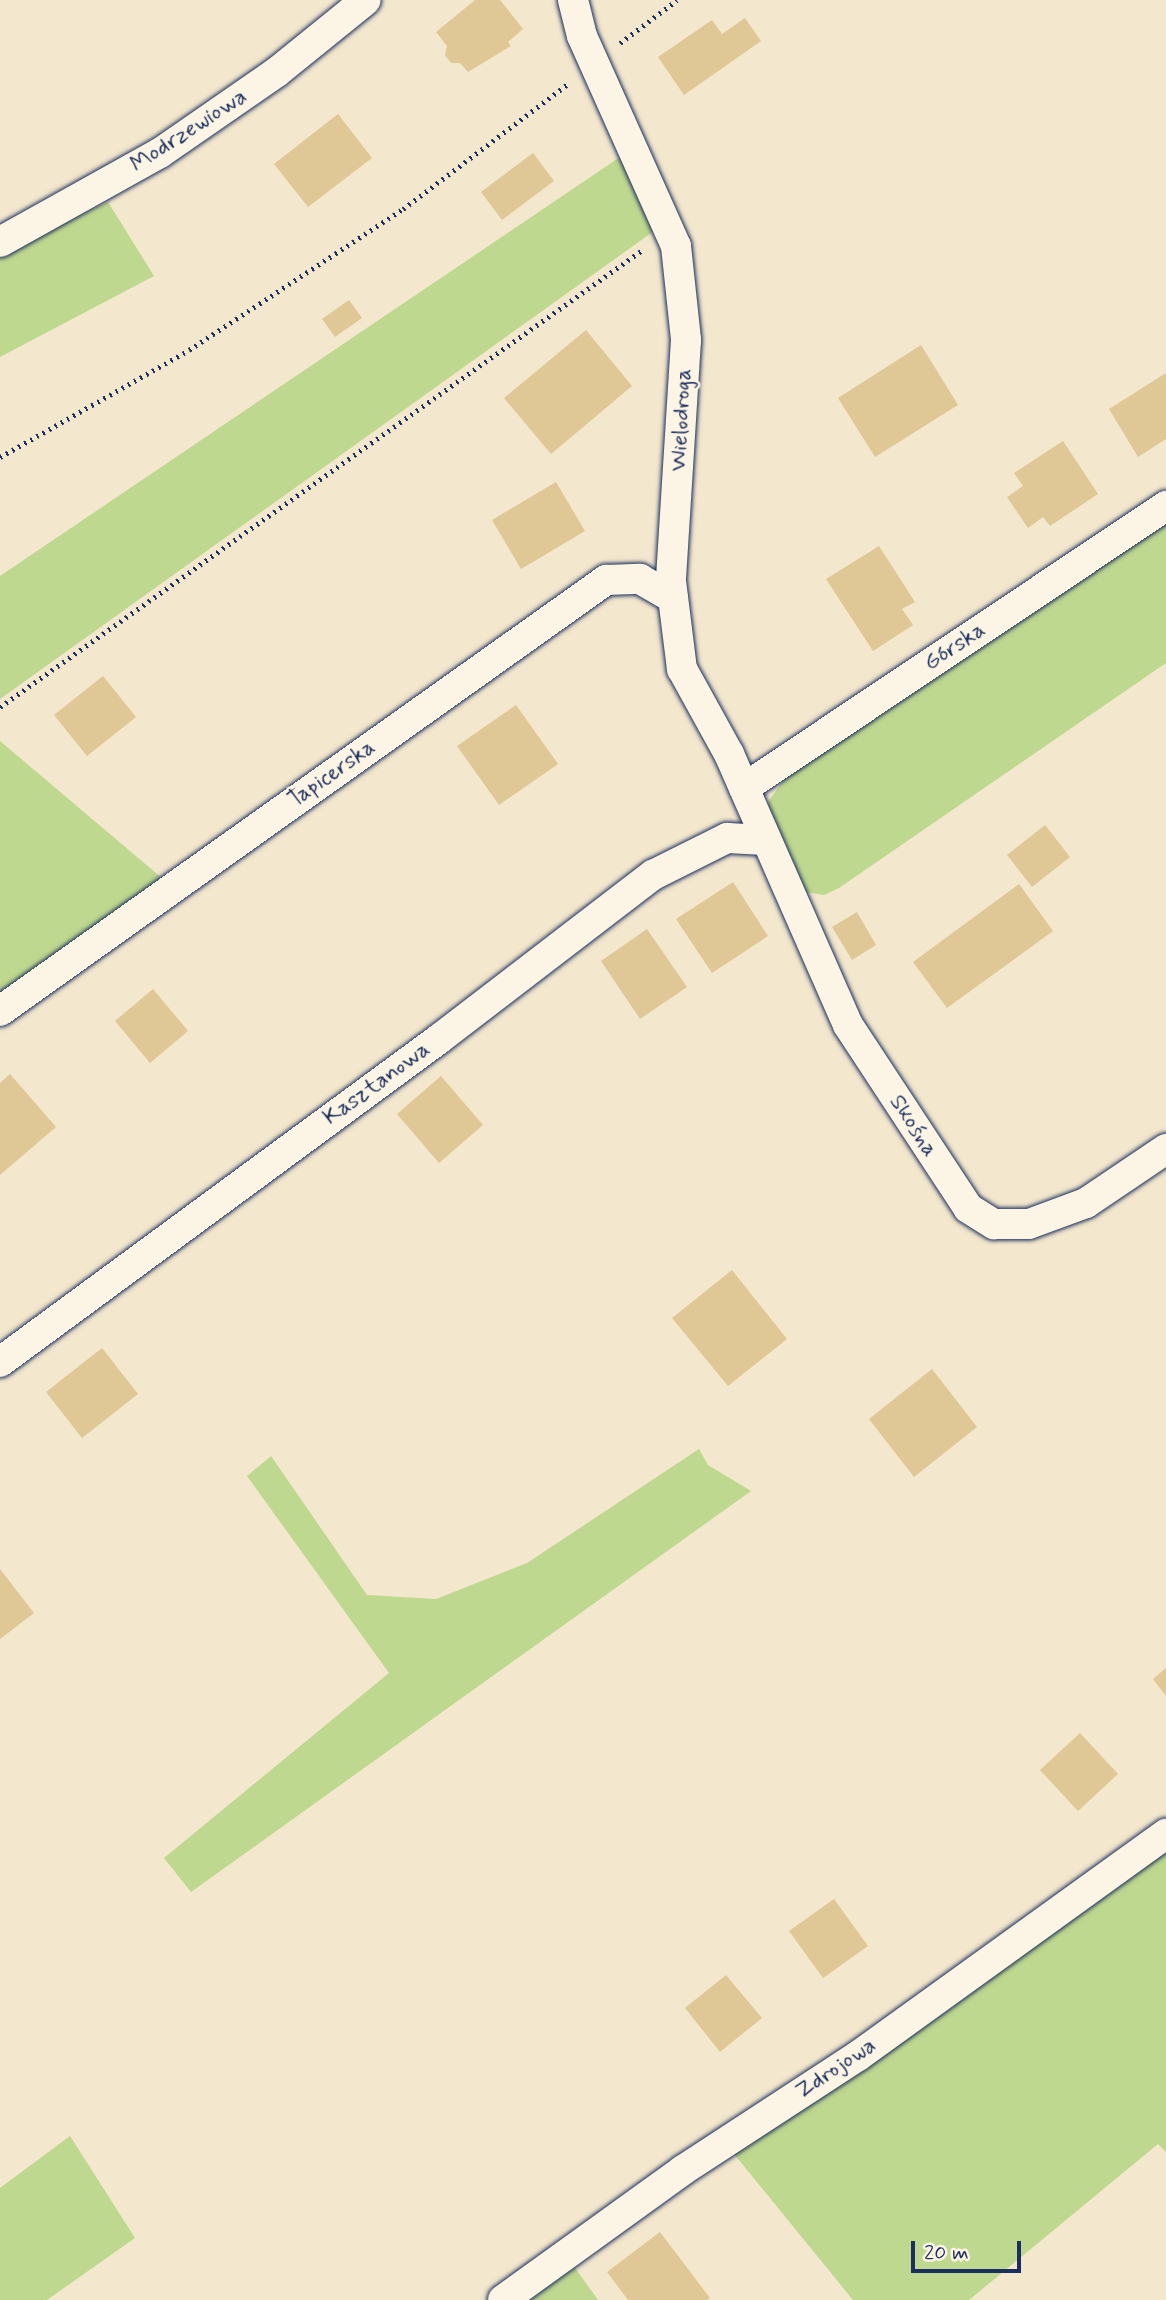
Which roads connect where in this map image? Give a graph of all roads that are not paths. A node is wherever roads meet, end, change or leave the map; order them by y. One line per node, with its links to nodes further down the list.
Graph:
1 (366, 0): 3 (street, Modrzewiowa)
2 (573, 0): 5 (street, Wielodroga)
3 (0, 242)
4 (1166, 506): 6 (street, Górska)
5 (673, 598): 6 (street, Wielodroga); 8 (street, Tapicerska)
6 (744, 788): 7 (street, Wielodroga)
7 (766, 840): 9 (street, Skośna); 10 (street, Kasztanowa)
8 (0, 1011)
9 (1166, 1149)
10 (0, 1362)
11 (1166, 1834): 12 (street, Zdrojowa)
12 (503, 2300)

